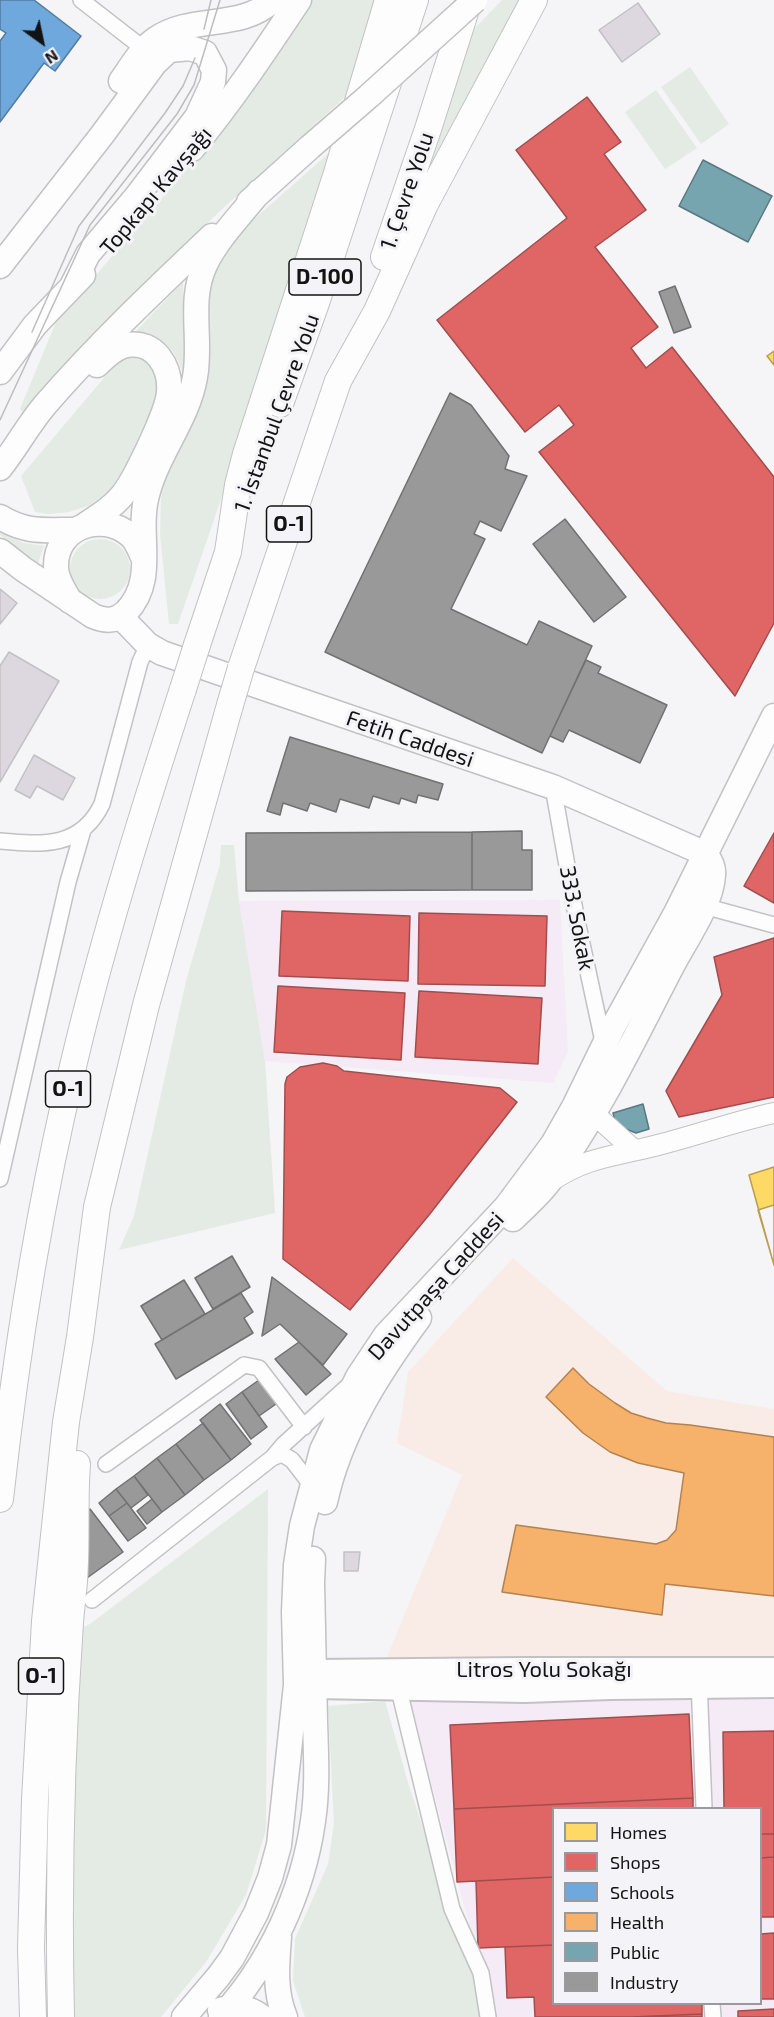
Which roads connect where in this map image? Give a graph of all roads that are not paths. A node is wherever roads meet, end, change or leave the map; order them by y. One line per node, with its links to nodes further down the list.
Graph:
1 (81, 0): 9 (street)
2 (273, 0): 9 (main road)
3 (299, 0): 13 (main road, Topkapı Kavşağı)
4 (388, 0): 21 (highway)
5 (415, 0): 21 (highway, 1. İstanbul Çevre Yolu / D-100)
6 (469, 0): 15 (highway, 1. Çevre Yolu / D-100)
7 (475, 0): 10 (main road, bridge)
8 (534, 0): 15 (highway)
9 (144, 49): 11 (main road)
10 (259, 192): 16 (main road); 22 (main road)
11 (0, 242)
12 (0, 266): 13 (main road)
13 (72, 286): 14 (main road, Topkapı Kavşağı)
14 (0, 372)
15 (338, 381): 40 (highway, O-1, bridge)
16 (18, 445): 17 (main road); 19 (main road)
17 (0, 468)
18 (0, 516): 19 (main road)
19 (77, 528): 22 (main road); 23 (main road)
20 (0, 551): 23 (main road)
21 (228, 552): 46 (highway, O-1, bridge)
22 (144, 559): 24 (main road)
23 (72, 603): 24 (main road)
24 (121, 617): 25 (main road, Fetih Caddesi)
25 (148, 645): 27 (main road, Fetih Caddesi); 28 (street)
26 (774, 716): 30 (main road, Davutpaşa Caddesi)
27 (553, 788): 30 (main road, Fetih Caddesi); 34 (street, 333. Sokak)
28 (83, 830): 29 (street); 38 (street)
29 (0, 842)
30 (706, 854): 31 (main road, Davutpaşa Caddesi); 33 (main road, Davutpaşa Caddesi)
31 (704, 906): 32 (street); 36 (main road, Davutpaşa Caddesi)
32 (774, 926)
33 (649, 962): 34 (main road, Davutpaşa Caddesi); 36 (main road)
34 (604, 1047): 41 (main road, Davutpaşa Caddesi)
35 (774, 1113): 37 (street)
36 (594, 1114): 37 (street); 39 (main road, Davutpaşa Caddesi)
37 (634, 1150): 39 (street)
38 (0, 1179)
39 (547, 1185): 50 (main road, Davutpaşa Caddesi)
40 (80, 1337): 57 (highway, O-1); 58 (highway)
41 (358, 1377): 42 (street); 45 (main road, Davutpaşa Caddesi)
42 (304, 1427): 43 (street); 44 (street)
43 (272, 1458): 45 (street); 47 (street)
44 (106, 1464)
45 (312, 1486): 50 (main road, Davutpaşa Caddesi)
46 (0, 1499)
47 (92, 1600)
48 (774, 1669): 49 (main road, Litros Yolu Sokağı)
49 (699, 1678): 50 (main road, Litros Yolu Sokağı); 51 (main road, Litros Yolu Sokağı); 52 (main road, Litros Yolu Sokağı); 53 (street)
50 (305, 1679): 52 (main road, Litros Yolu Sokağı); 54 (main road, Davutpaşa Caddesi); 55 (main road, Davutpaşa Caddesi)
51 (774, 1686)
52 (399, 1690): 63 (street)
53 (704, 1807)
54 (279, 1845): 56 (main road); 59 (main road, Davutpaşa Caddesi)
55 (280, 1930): 56 (main road, Davutpaşa Caddesi); 62 (main road)
56 (228, 2014): 60 (main road); 61 (main road)
57 (33, 2017)
58 (61, 2017)
59 (184, 2017)
60 (198, 2017)
61 (262, 2017)
62 (285, 2017)
63 (488, 2017)

